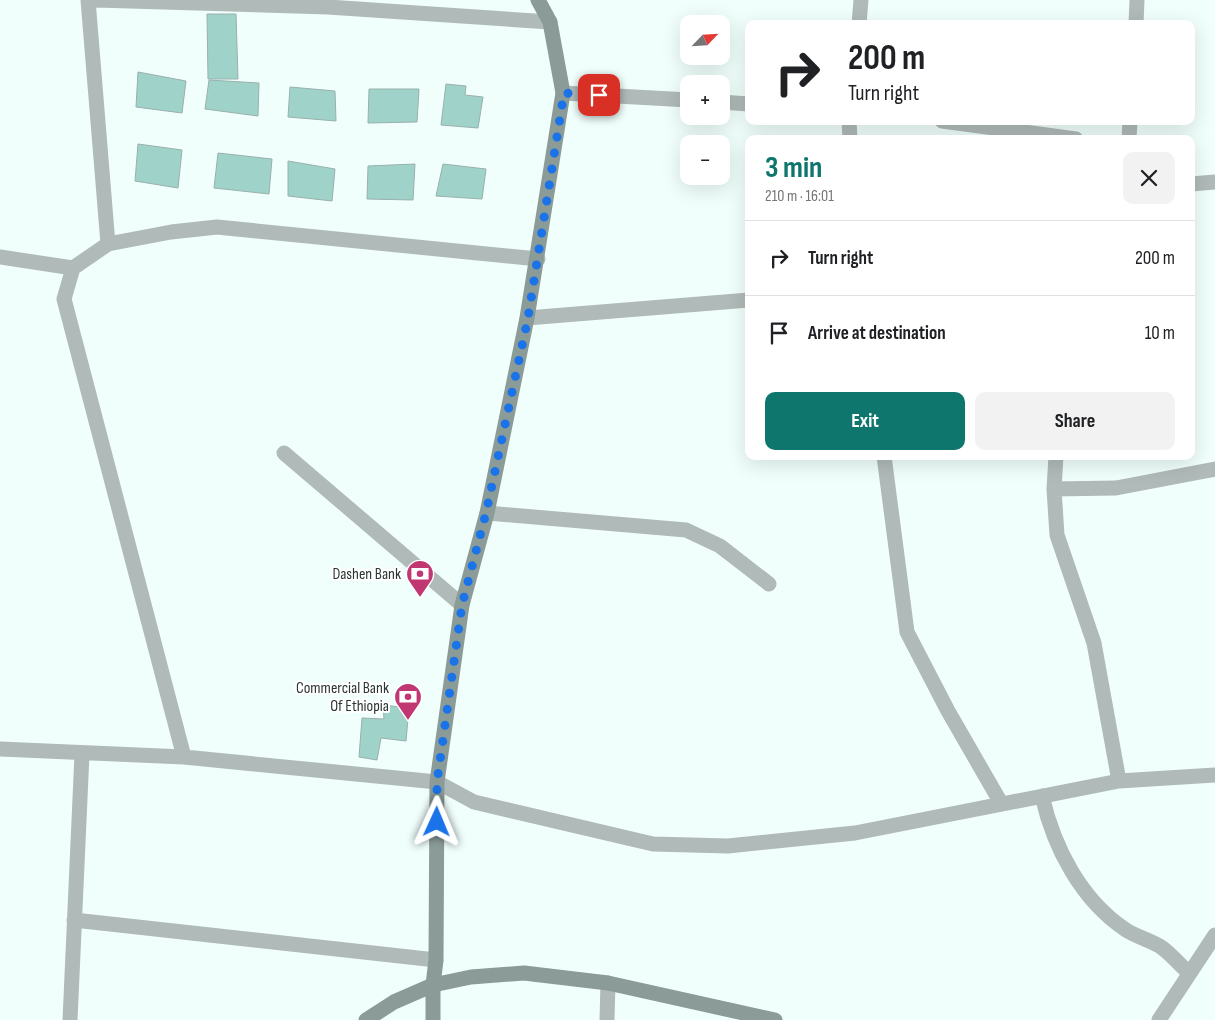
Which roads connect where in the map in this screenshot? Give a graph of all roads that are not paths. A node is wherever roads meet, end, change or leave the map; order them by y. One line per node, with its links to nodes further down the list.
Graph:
1 (88, 0): 17 (street)
2 (96, 0): 8 (street)
3 (538, 0): 8 (street)
4 (861, 0): 6 (street)
5 (1137, 0): 7 (street)
6 (858, 20)
7 (1136, 20)
8 (550, 22): 9 (street)
9 (564, 93): 10 (street); 19 (street)
10 (680, 99)
11 (730, 103): 12 (street)
12 (745, 104)
13 (972, 125): 14 (street)
14 (1046, 135)
15 (1215, 182): 16 (street)
16 (1195, 184)
17 (108, 244): 19 (street); 20 (street)
18 (0, 257): 20 (street)
19 (538, 260): 22 (street)
20 (73, 268): 33 (street)
21 (745, 300): 22 (street)
22 (528, 318): 28 (street)
23 (284, 453): 30 (street)
24 (885, 460): 38 (street)
25 (1056, 460): 27 (street)
26 (1215, 468): 27 (street)
27 (1054, 489): 35 (street)
28 (486, 513): 29 (street); 30 (street)
29 (769, 584)
30 (462, 605): 36 (street)
31 (0, 749): 32 (street)
32 (82, 754): 33 (street); 39 (street)
33 (184, 758): 36 (street)
34 (1215, 775): 35 (street)
35 (1120, 781): 37 (street)
36 (437, 782): 38 (street); 41 (street)
37 (1042, 796): 38 (street); 42 (street)
38 (1001, 803)
39 (74, 920): 41 (street); 45 (street)
40 (1215, 935): 42 (street)
41 (436, 960): 44 (street)
42 (1189, 973): 50 (street)
43 (608, 983): 44 (street); 48 (street); 49 (street)
44 (433, 985): 46 (street); 47 (street)
45 (70, 1020)
46 (366, 1020)
47 (433, 1020)
48 (607, 1020)
49 (775, 1020)
50 (1159, 1020)

